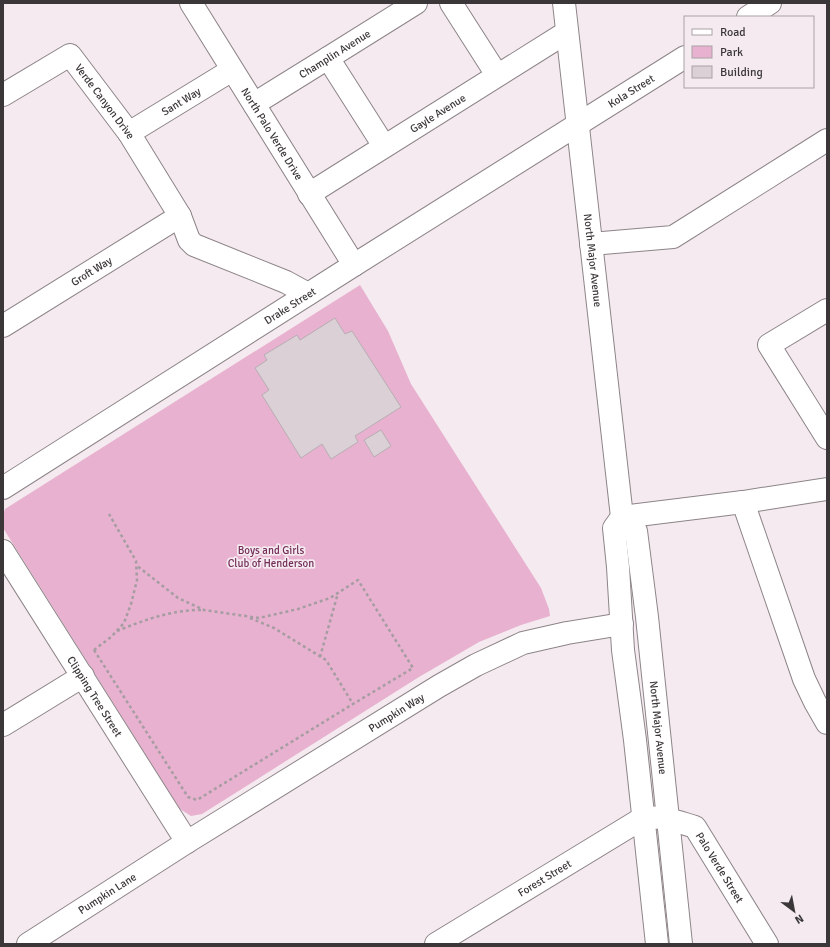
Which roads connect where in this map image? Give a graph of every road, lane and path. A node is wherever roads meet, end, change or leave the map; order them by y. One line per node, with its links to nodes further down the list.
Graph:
1 (191, 3): 10 (street, North Palo Verde Drive)
2 (416, 3): 8 (street, Champlin Avenue)
3 (451, 3): 11 (street)
4 (564, 3): 7 (street, North Major Avenue)
5 (770, 3): 6 (street)
6 (750, 16)
7 (567, 32): 11 (street, Gayle Avenue); 14 (street, North Major Avenue)
8 (328, 58): 13 (street, Champlin Avenue); 17 (street)
9 (684, 58): 14 (street, Kola Street)
10 (232, 70): 13 (street, North Palo Verde Drive); 15 (street, Sant Way)
11 (497, 75): 17 (street, Gayle Avenue)
12 (3, 95): 15 (street, Verde Canyon Drive)
13 (254, 104): 18 (street, North Palo Verde Drive)
14 (578, 124): 20 (street, North Major Avenue); 21 (street, Drake Street)
15 (129, 132): 19 (street, Verde Canyon Drive)
16 (827, 140): 20 (street)
17 (384, 146): 18 (street, Gayle Avenue)
18 (309, 194): 21 (street, North Palo Verde Drive)
19 (180, 216): 22 (street, Verde Canyon Drive); 24 (street, Groft Way)
20 (591, 244): 30 (street, North Major Avenue)
21 (354, 265): 22 (street, Drake Street)
22 (308, 294): 26 (street, Drake Street)
23 (827, 310): 25 (street)
24 (3, 326)
25 (827, 438)
26 (3, 488)
27 (827, 489): 28 (street)
28 (743, 502): 30 (street); 41 (street)
29 (109, 514): 32 (path)
30 (622, 517): 36 (street, North Major Avenue); 43 (street, North Major Avenue)
31 (3, 551): 39 (street, Clipping Tree Street)
32 (136, 566): 34 (path); 37 (path)
33 (338, 593): 35 (path); 38 (path); 40 (path)
34 (204, 610): 35 (path); 37 (path)
35 (246, 616): 38 (path)
36 (622, 624): 43 (street, North Major Avenue); 44 (street, Pumpkin Way)
37 (116, 631): 40 (path)
38 (320, 657): 40 (path)
39 (83, 676): 42 (street); 44 (street, Clipping Tree Street)
40 (353, 704)
41 (827, 723)
42 (3, 725)
43 (655, 818): 46 (street, Forest Street); 47 (street, North Major Avenue); 48 (street, North Major Avenue); 49 (street, Palo Verde Street)
44 (187, 842): 45 (street, Pumpkin Lane)
45 (36, 942)
46 (436, 944)
47 (657, 944)
48 (681, 944)
49 (767, 944)

